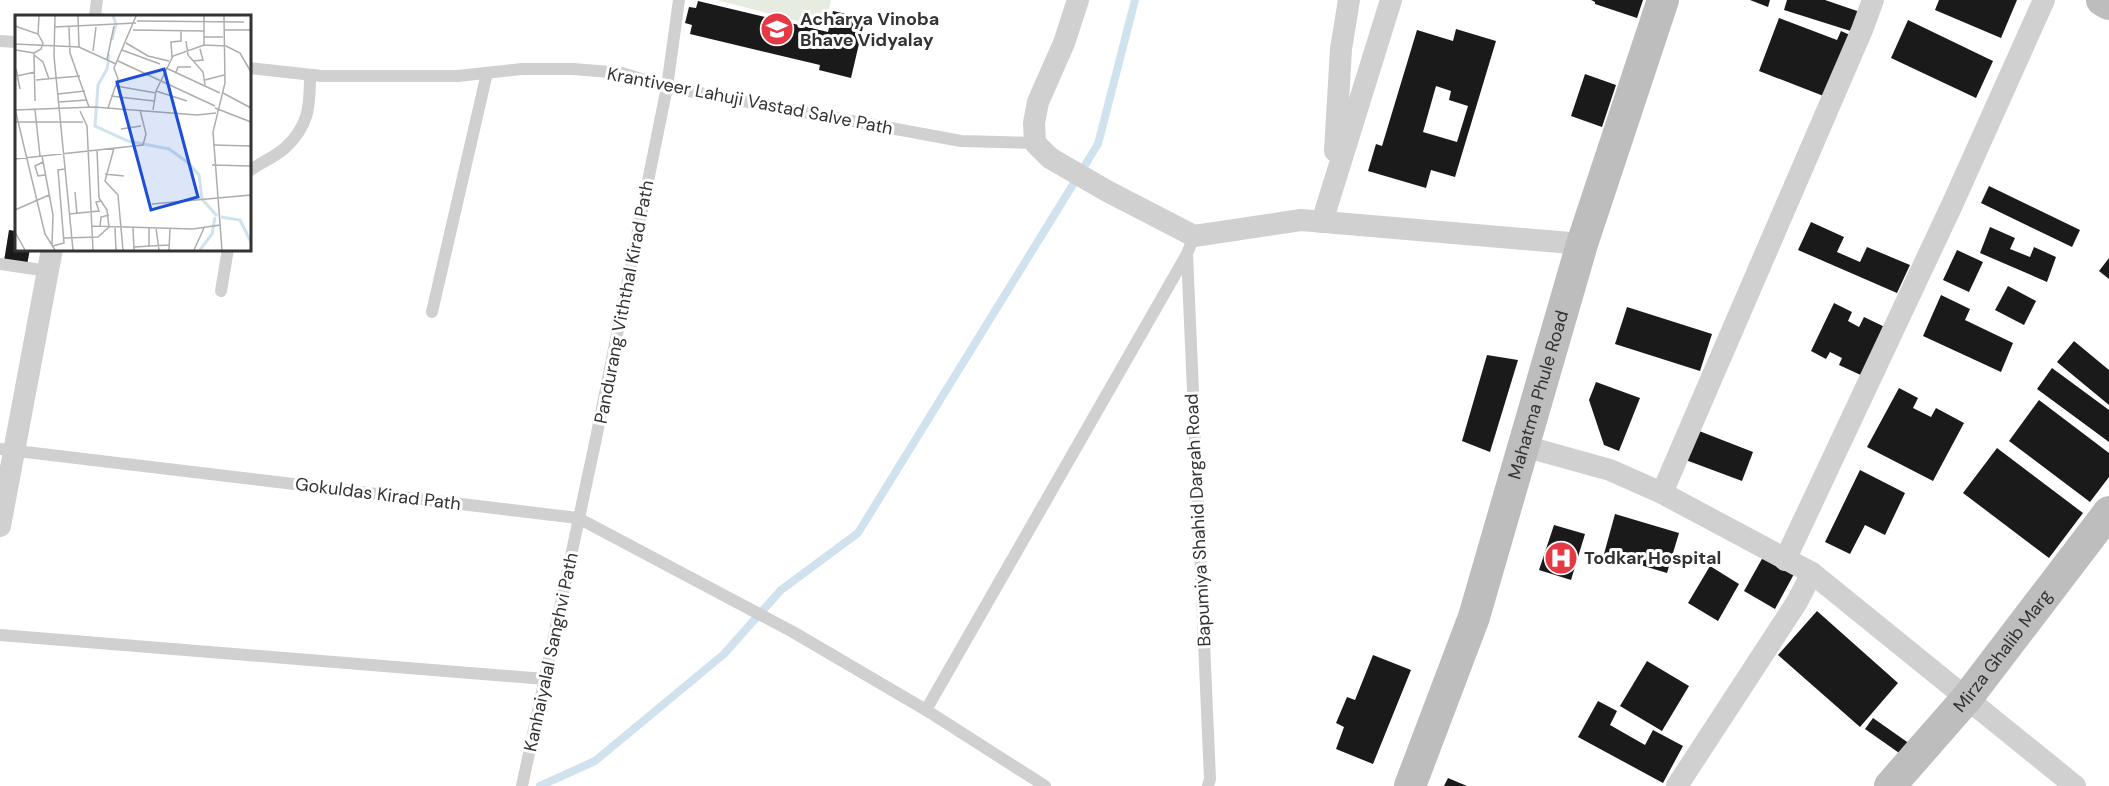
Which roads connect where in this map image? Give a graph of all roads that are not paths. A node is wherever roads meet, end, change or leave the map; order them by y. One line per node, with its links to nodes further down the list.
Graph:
1 (97, 0): 11 (lane)
2 (679, 0): 17 (lane, Pandurang Viththal Kirad Path)
3 (1078, 0): 18 (street)
4 (1349, 0): 20 (street)
5 (1391, 0): 20 (street)
6 (1663, 0): 22 (street, Mahatma Phule Road)
7 (1873, 0): 31 (street)
8 (2044, 0): 35 (street)
9 (2102, 0): 10 (street)
10 (2109, 4)
11 (95, 15)
12 (0, 41): 13 (lane)
13 (15, 42)
14 (250, 68): 16 (lane, Krantiveer Lahuji Vastad Salve Path)
15 (487, 73): 16 (lane, Krantiveer Lahuji Vastad Salve Path); 17 (lane, Krantiveer Lahuji Vastad Salve Path); 28 (lane)
16 (310, 75): 19 (lane)
17 (668, 87): 18 (lane, Krantiveer Lahuji Vastad Salve Path); 33 (lane, Pandurang Viththal Kirad Path)
18 (1042, 150): 23 (street)
19 (250, 170)
20 (1332, 187): 21 (street)
21 (1322, 222): 22 (street); 23 (street)
22 (1582, 244): 29 (street, Mahatma Phule Road)
23 (1190, 245): 40 (lane); 43 (lane, Bapumiya Shahid Dargah Road)
24 (228, 250): 27 (lane)
25 (50, 260): 26 (lane); 30 (street)
26 (0, 264)
27 (221, 291)
28 (432, 312)
29 (1524, 446): 31 (street); 44 (street, Mahatma Phule Road)
30 (7, 449): 33 (lane, Gokuldas Kirad Path); 34 (street)
31 (1662, 493): 35 (street)
32 (2109, 512): 39 (street, Mirza Ghalib Marg)
33 (578, 518): 38 (lane, Kanhaiyalal Sanghvi Path); 40 (lane, Gokuldas Kirad Path)
34 (0, 526)
35 (1785, 560): 36 (street)
36 (1812, 573): 39 (street); 45 (street)
37 (0, 635): 38 (lane)
38 (545, 679): 41 (lane, Kanhaiyalal Sanghvi Path)
39 (1967, 698): 46 (street, Mirza Ghalib Marg); 47 (street)
40 (926, 710): 42 (lane, Gokuldas Kirad Path)
41 (522, 786)
42 (1045, 786)
43 (1208, 786)
44 (1410, 786)
45 (1677, 786)
46 (1890, 786)
47 (2074, 786)

